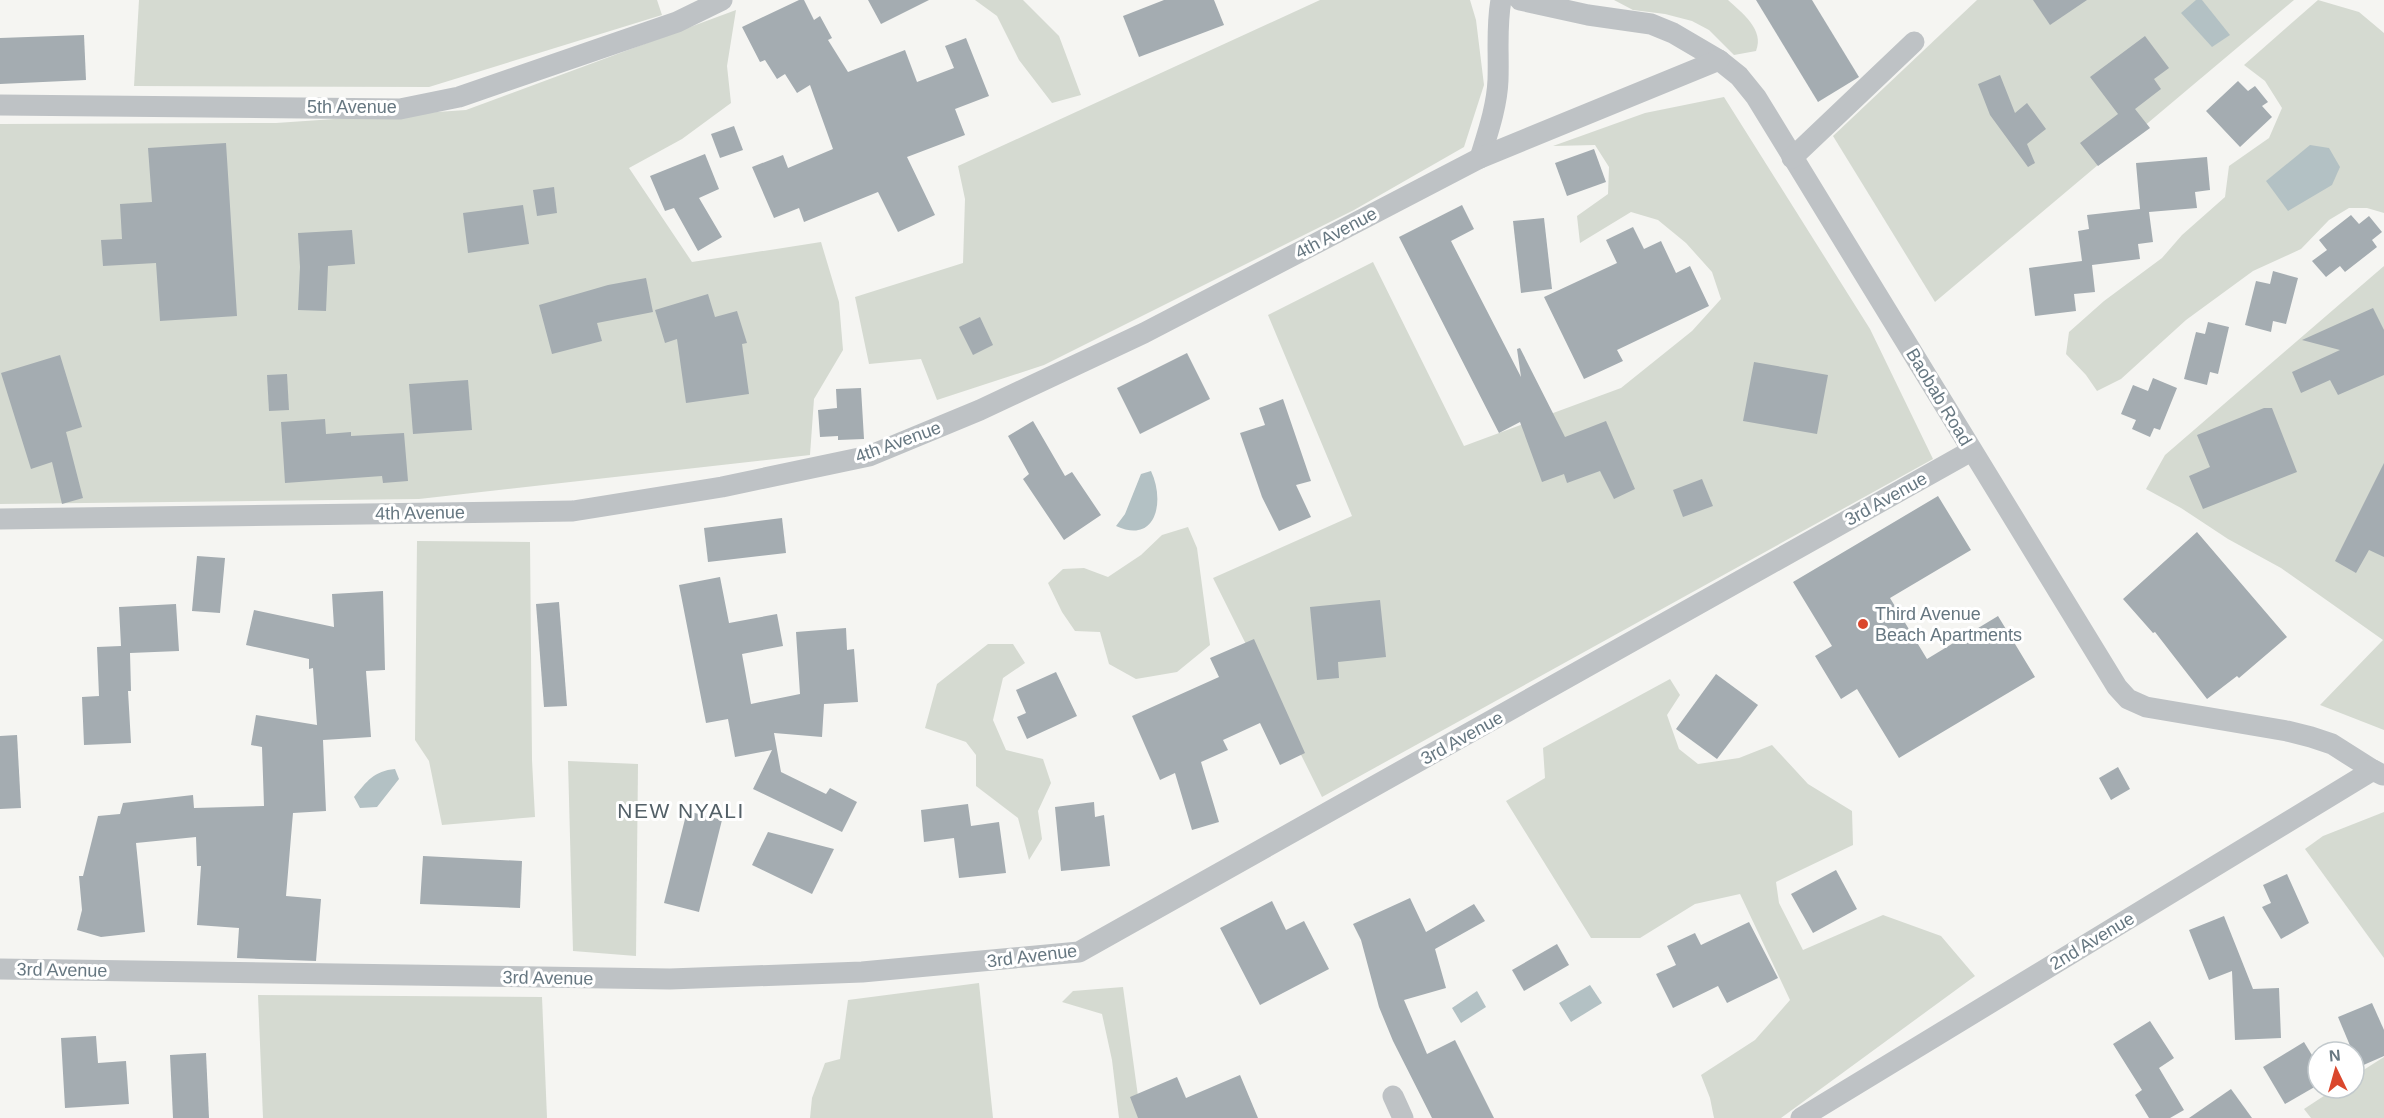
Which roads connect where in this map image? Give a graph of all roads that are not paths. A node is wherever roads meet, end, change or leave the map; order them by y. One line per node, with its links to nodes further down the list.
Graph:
1 (722, 0): 6 (street, 5th Avenue)
2 (1501, 0): 7 (street)
3 (1520, 0): 5 (street, Baobab Road)
4 (1914, 42): 8 (street)
5 (1719, 60): 7 (street, 4th Avenue); 8 (street, Baobab Road)
6 (0, 105)
7 (1480, 158): 10 (street, 4th Avenue)
8 (1792, 158): 9 (street, Baobab Road)
9 (1971, 451): 11 (street, Baobab Road); 12 (street, 3rd Avenue)
10 (0, 519)
11 (2379, 773): 15 (street, 2nd Avenue)
12 (0, 969)
13 (1393, 1096): 14 (street)
14 (1403, 1118)
15 (1801, 1118)

